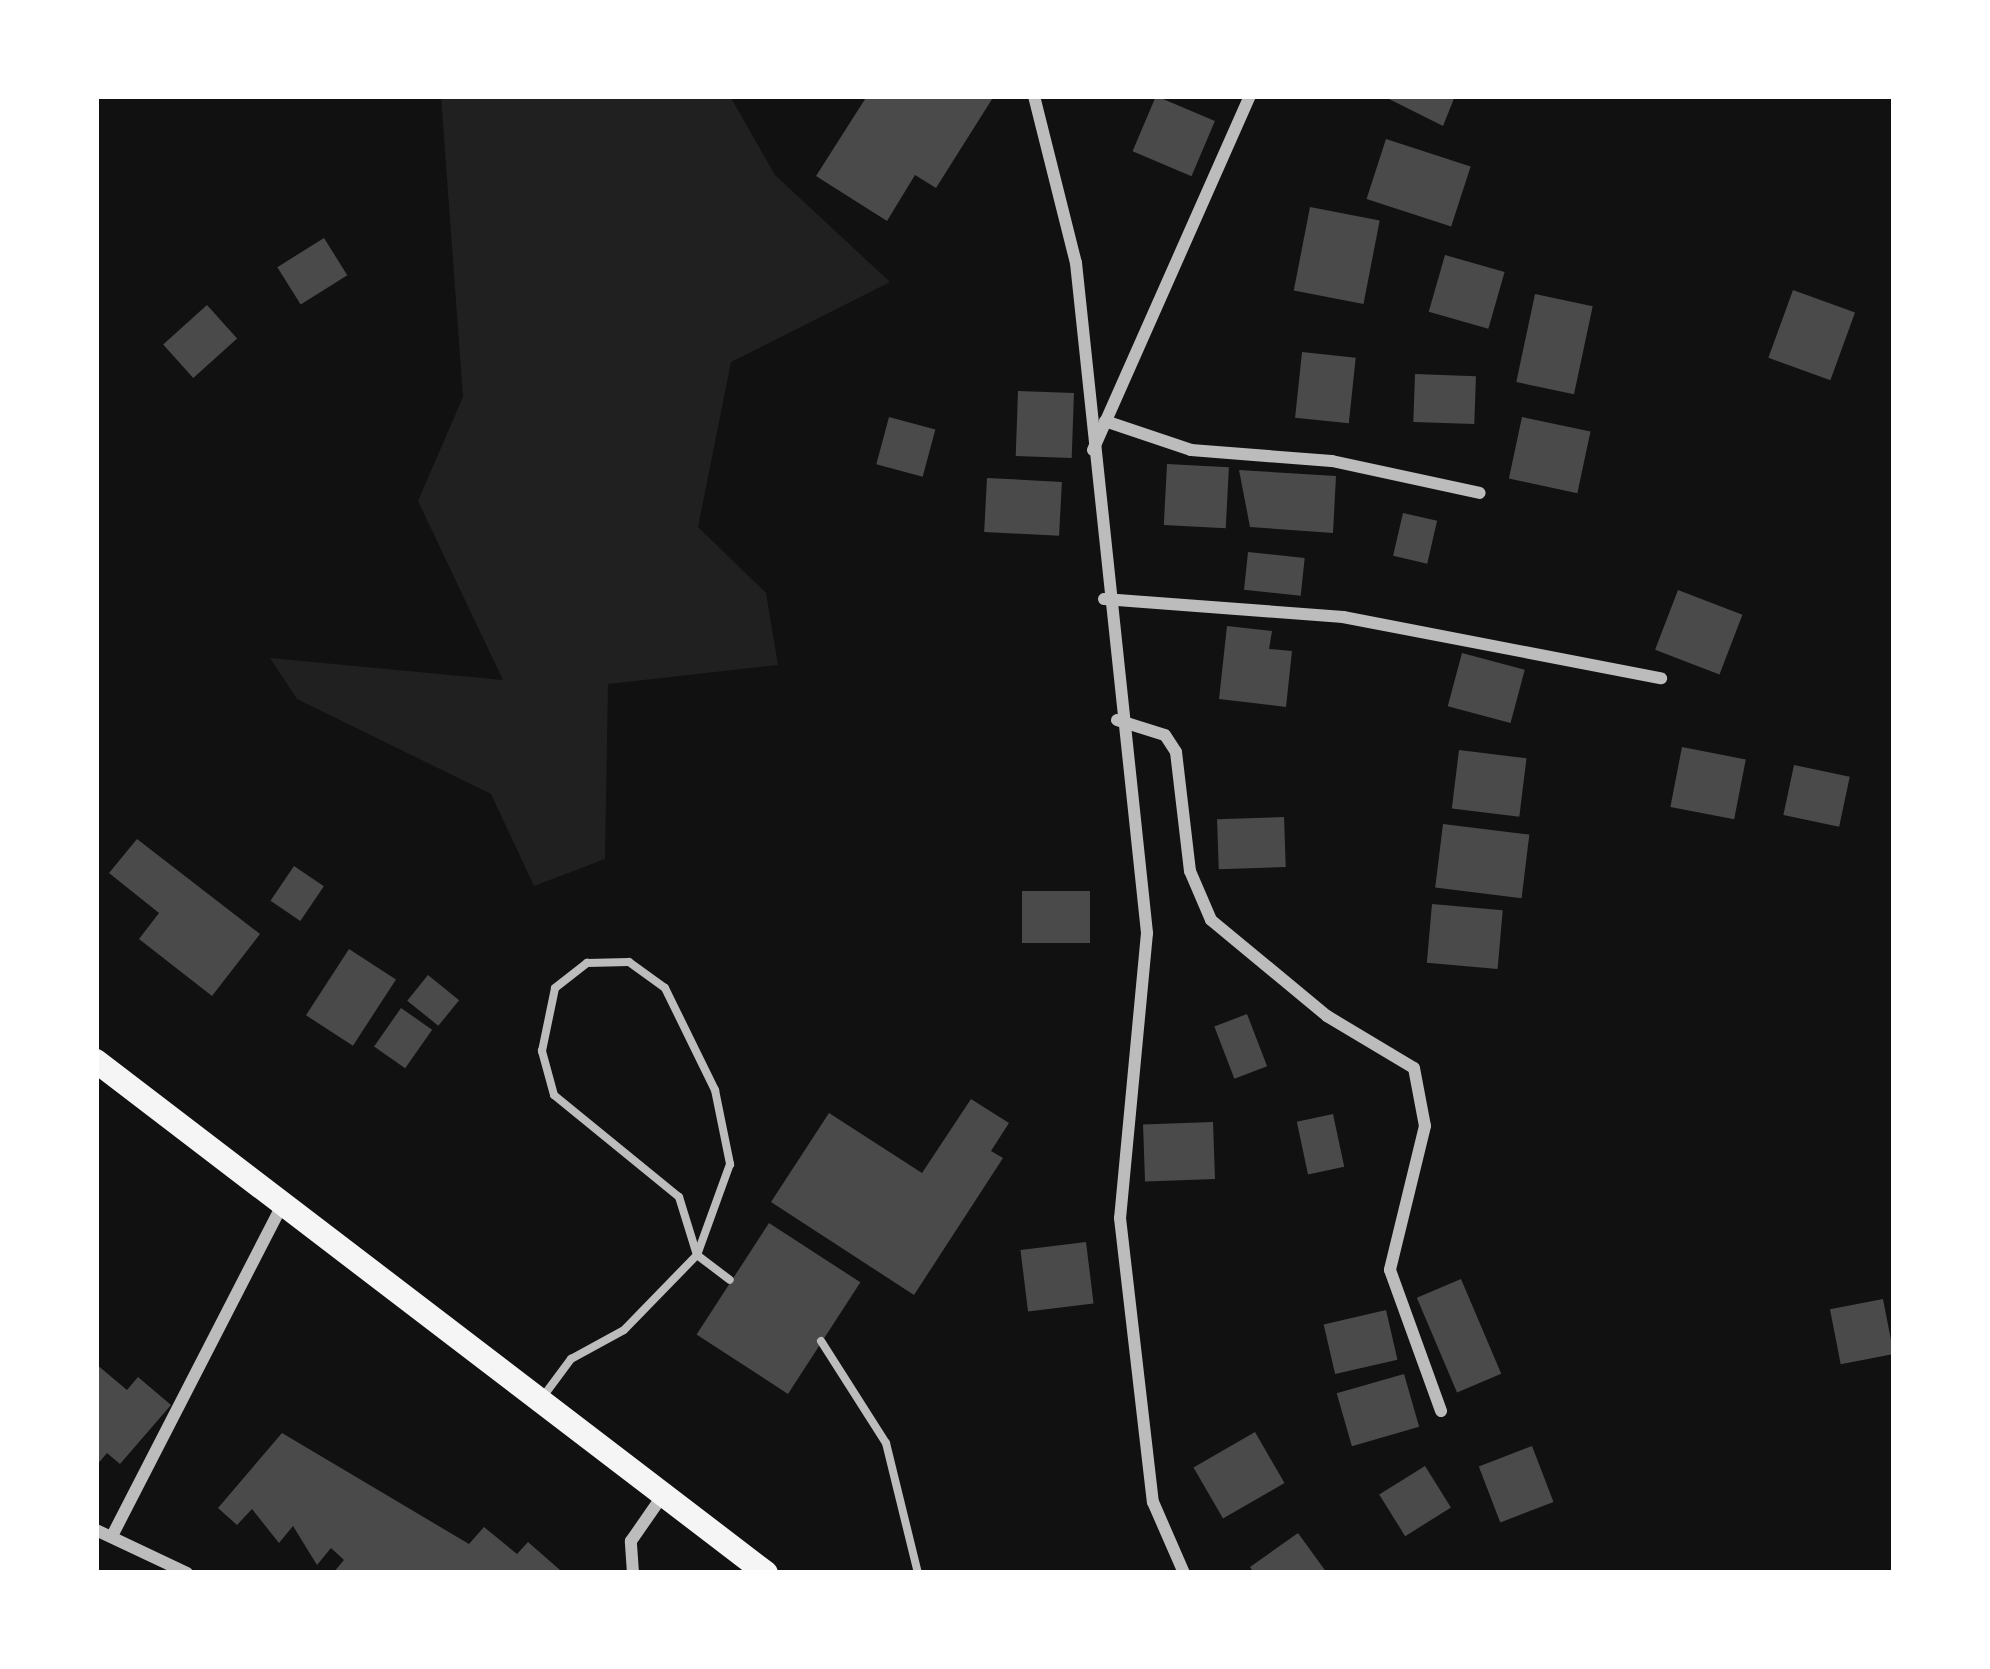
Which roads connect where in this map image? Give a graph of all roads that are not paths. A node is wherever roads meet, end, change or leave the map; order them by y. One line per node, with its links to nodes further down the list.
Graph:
1 (1034, 96): 4 (street)
2 (1250, 96): 3 (street)
3 (1105, 421): 4 (street); 5 (street)
4 (1092, 451): 6 (street)
5 (1480, 493)
6 (1104, 599): 7 (street); 8 (street)
7 (1661, 678)
8 (1117, 720): 15 (street); 23 (street)
9 (96, 1061): 10 (main road)
10 (281, 1207): 14 (main road); 18 (street)
11 (697, 1255): 11 (lane); 12 (lane); 14 (lane)
12 (730, 1280)
13 (821, 1341): 22 (lane)
14 (542, 1398): 16 (main road)
15 (1441, 1411)
16 (663, 1495): 20 (street); 21 (main road)
17 (96, 1530): 18 (street)
18 (112, 1536): 19 (street)
19 (188, 1573)
20 (633, 1573)
21 (766, 1573)
22 (918, 1573)
23 (1184, 1573)

